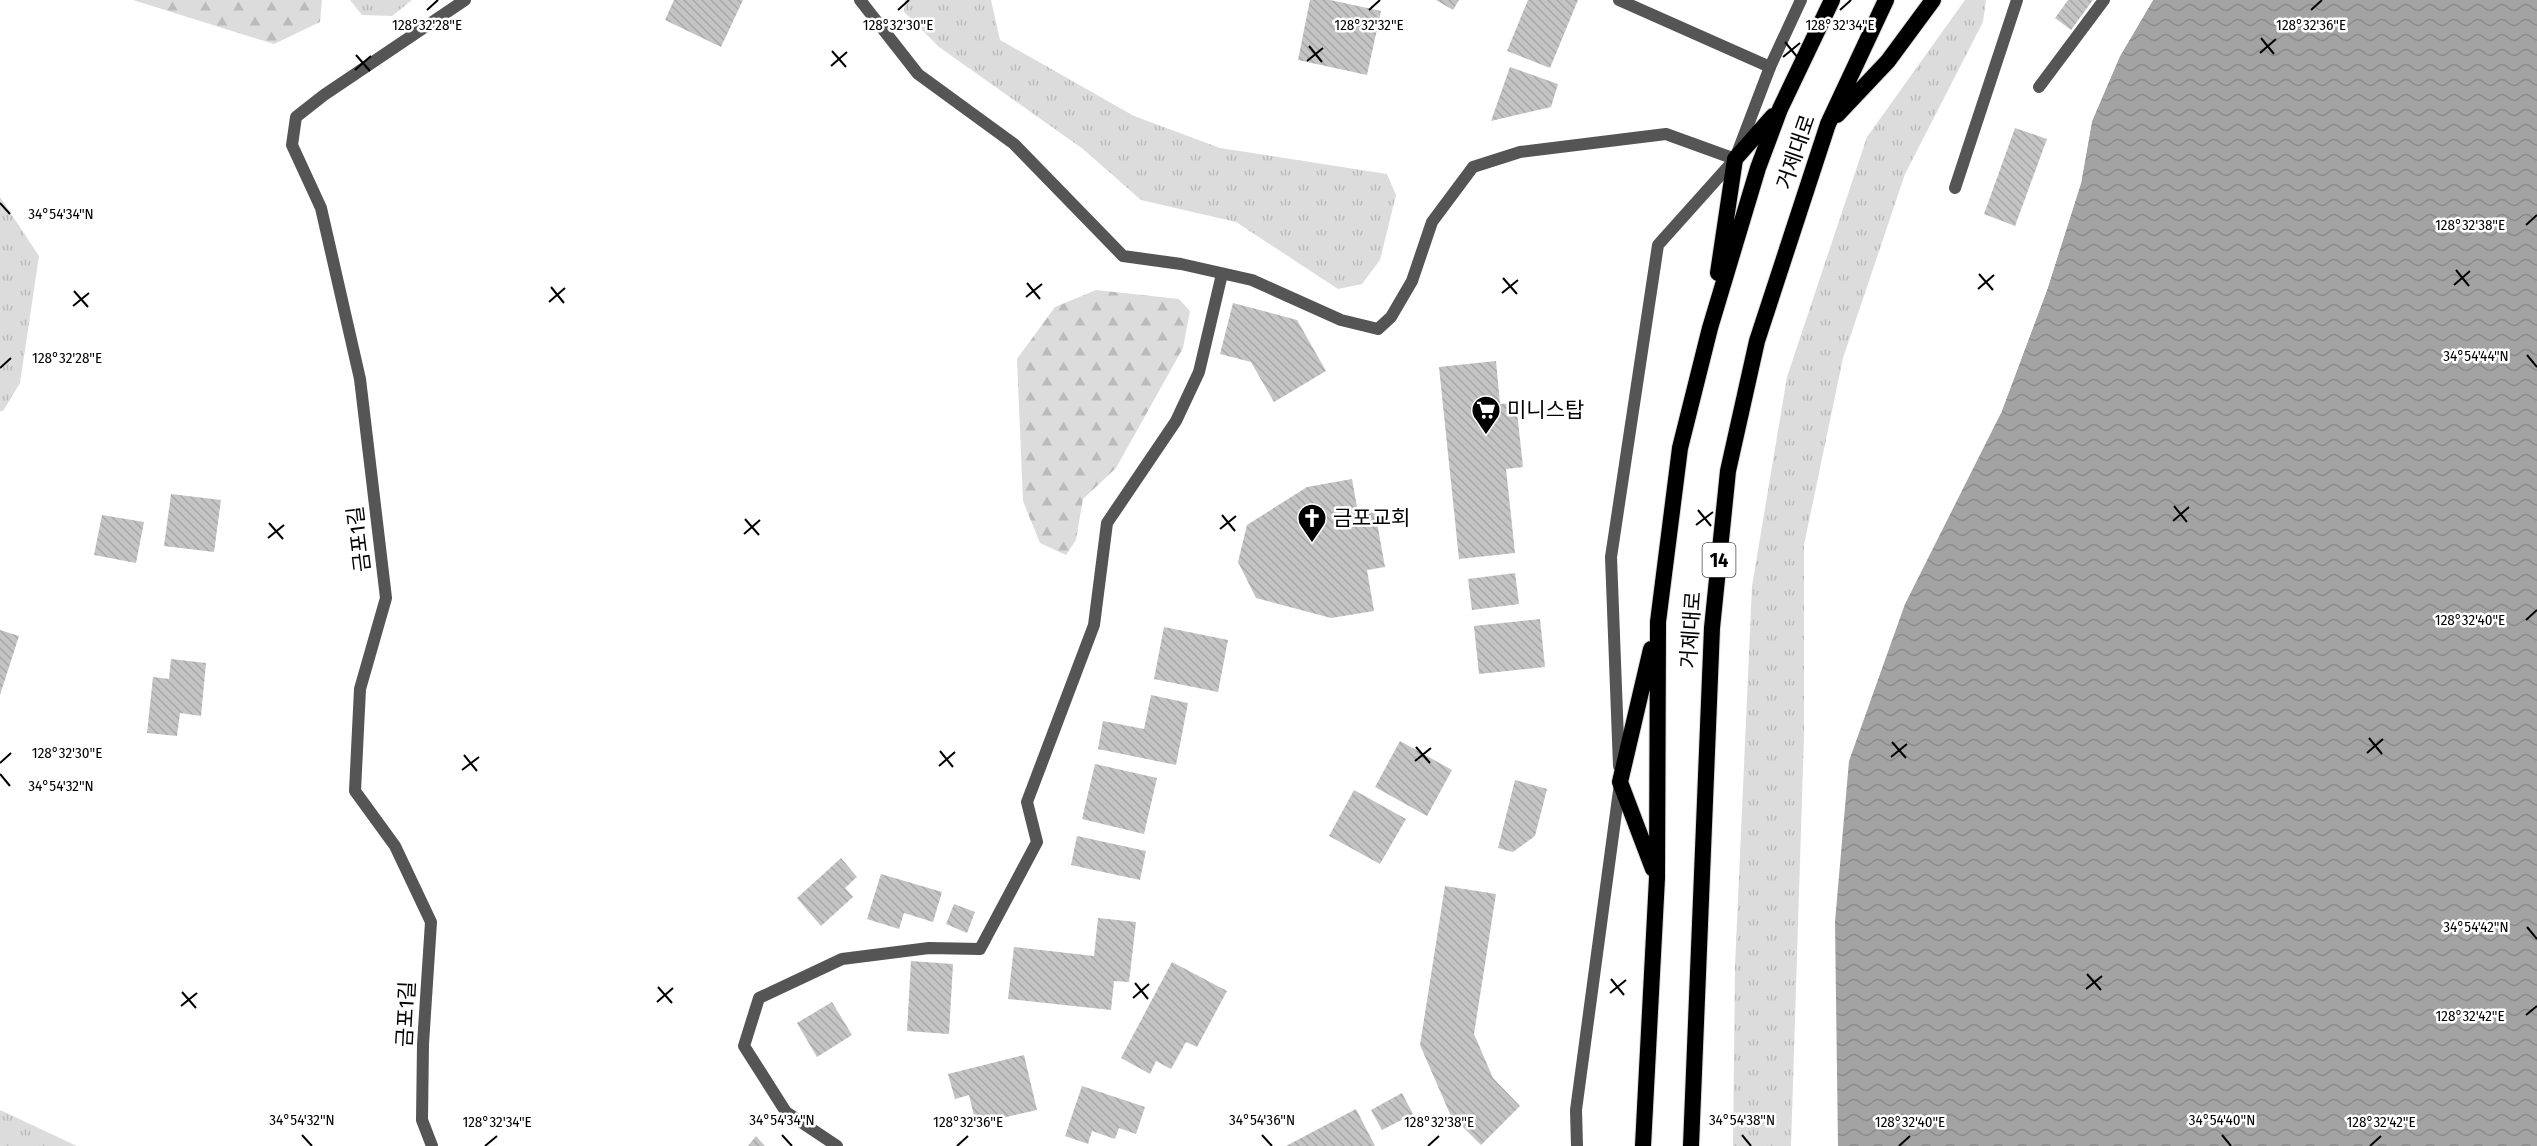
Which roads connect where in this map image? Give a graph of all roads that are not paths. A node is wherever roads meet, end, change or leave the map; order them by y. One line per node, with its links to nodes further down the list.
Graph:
1 (465, 0): 22 (street, 금포1길)
2 (860, 0): 16 (street)
3 (1619, 0): 10 (street)
4 (1801, 0): 10 (street)
5 (1832, 0): 12 (highway, 거제대로)
6 (1886, 0): 13 (highway, 거제대로 / 14)
7 (1933, 0): 13 (highway)
8 (2017, 0): 15 (street)
9 (2104, 0): 11 (street)
10 (1770, 67): 14 (street)
11 (2039, 87)
12 (1780, 109): 14 (highway); 17 (highway, 거제대로)
13 (1828, 124): 21 (highway, 거제대로 / 14)
14 (1735, 159): 16 (street); 17 (highway); 19 (street)
15 (1955, 188)
16 (1222, 274): 23 (street)
17 (1710, 328): 18 (highway, 거제대로)
18 (1658, 622): 19 (highway); 20 (highway, 거제대로)
19 (1620, 782): 20 (highway); 24 (street)
20 (1657, 878): 25 (highway, 거제대로)
21 (1692, 1141)
22 (432, 1146)
23 (837, 1146)
24 (1577, 1146)
25 (1643, 1146)

